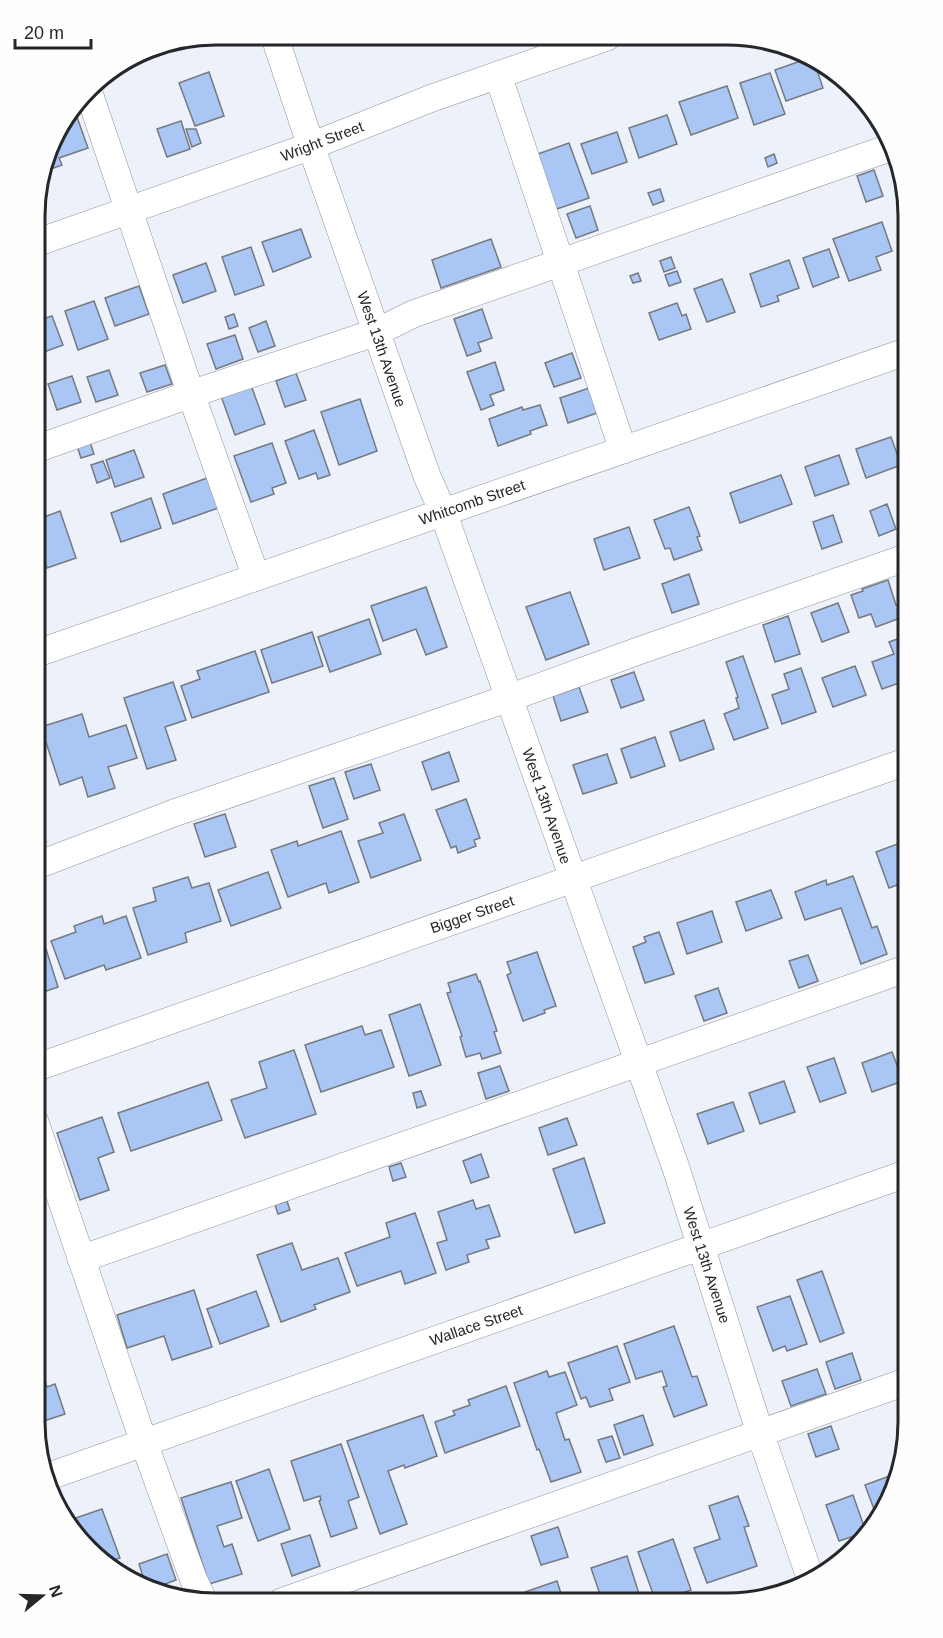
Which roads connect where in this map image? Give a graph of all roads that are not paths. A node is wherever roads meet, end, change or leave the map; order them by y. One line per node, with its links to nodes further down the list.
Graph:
1 (277, 45): 5 (street, West 13th Avenue)
2 (585, 45): 3 (street, Wright Street)
3 (498, 75): 5 (street, Wright Street); 9 (street)
4 (91, 99): 7 (street)
5 (311, 146): 7 (street, Wright Street); 10 (street, West 13th Avenue)
6 (884, 150): 9 (street)
7 (128, 210): 8 (street, Wright Street); 12 (street)
8 (45, 240)
9 (560, 262): 10 (street); 14 (street)
10 (377, 332): 12 (street); 15 (street, West 13th Avenue)
11 (898, 354): 14 (street, Whitcomb Street)
12 (191, 394): 13 (street); 17 (street)
13 (45, 445)
14 (623, 450): 15 (street, Whitcomb Street)
15 (443, 512): 17 (street, Whitcomb Street); 19 (street, West 13th Avenue)
16 (898, 560): 19 (street)
17 (256, 577): 18 (street, Whitcomb Street)
18 (45, 651)
19 (509, 698): 21 (street); 22 (street, West 13th Avenue)
20 (898, 765): 22 (street, Bigger Street)
21 (45, 862)
22 (572, 879): 24 (street, West 13th Avenue); 25 (street, Bigger Street)
23 (898, 972): 24 (street)
24 (638, 1063): 28 (street, West 13th Avenue); 29 (street)
25 (45, 1064)
26 (45, 1152): 29 (street)
27 (898, 1177): 28 (street, Wallace Street)
28 (701, 1246): 31 (street, West 13th Avenue); 32 (street, Wallace Street)
29 (81, 1259): 32 (street)
30 (898, 1385): 31 (street)
31 (760, 1433): 34 (street, West 13th Avenue); 36 (street)
32 (144, 1443): 33 (street, Wallace Street); 35 (street)
33 (53, 1475)
34 (808, 1572)
35 (200, 1592)
36 (307, 1593)

